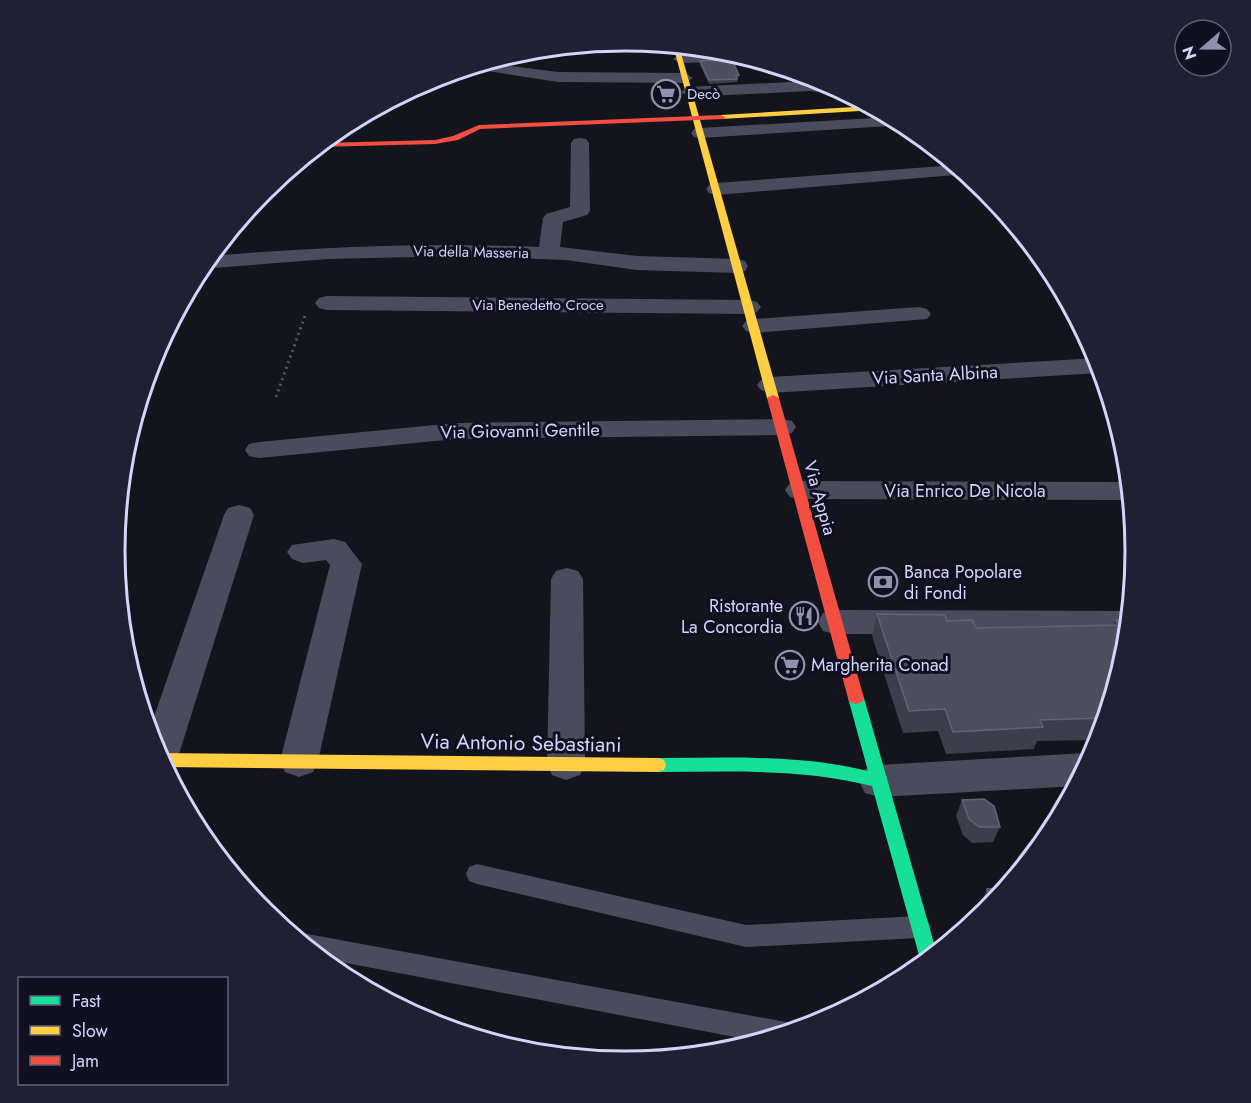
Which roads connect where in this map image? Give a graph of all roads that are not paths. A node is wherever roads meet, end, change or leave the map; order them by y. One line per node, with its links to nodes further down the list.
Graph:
1 (679, 54): 3 (main road, Via Appia)
2 (494, 69): 3 (street)
3 (687, 85): 4 (street); 7 (main road, Via Appia)
4 (809, 86)
5 (860, 109): 7 (main road)
6 (883, 122): 7 (street)
7 (698, 125): 9 (main road); 11 (main road, Via Appia)
8 (580, 143): 14 (street)
9 (334, 145)
10 (733, 166): 11 (street)
11 (710, 168): 13 (main road, Via Appia)
12 (951, 171): 13 (street)
13 (716, 189): 16 (main road, Via Appia)
14 (549, 253): 15 (street, Via della Masseria); 16 (street, Via della Masseria)
15 (217, 262)
16 (737, 266): 19 (main road, Via Appia)
17 (318, 306): 19 (street, Via Benedetto Croce)
18 (919, 314): 19 (street, Via Benedetto Croce)
19 (751, 316): 21 (main road, Via Appia)
20 (1090, 366): 21 (street, Via Santa Albina)
21 (770, 385): 22 (main road, Via Appia)
22 (782, 427): 23 (street, Via Giovanni Gentile); 24 (main road, Via Appia)
23 (258, 450)
24 (800, 490): 25 (street, Via Enrico De Nicola); 29 (main road, Via Appia)
25 (1122, 491)
26 (239, 515): 31 (street)
27 (303, 552): 33 (street)
28 (567, 579): 34 (street)
29 (835, 621): 30 (street); 36 (main road, Via Appia)
30 (1121, 623)
31 (164, 746)
32 (171, 759): 33 (main road, Via Antonio Sebastiani)
33 (299, 761): 34 (main road, Via Antonio Sebastiani)
34 (566, 764): 36 (main road, Via Antonio Sebastiani)
35 (1076, 770): 36 (street)
36 (879, 781): 38 (main road, Via Appia)
37 (477, 874): 38 (lane)
38 (920, 927): 40 (main road, Via Appia)
39 (319, 947): 41 (lane)
40 (927, 951)
41 (768, 1031)

